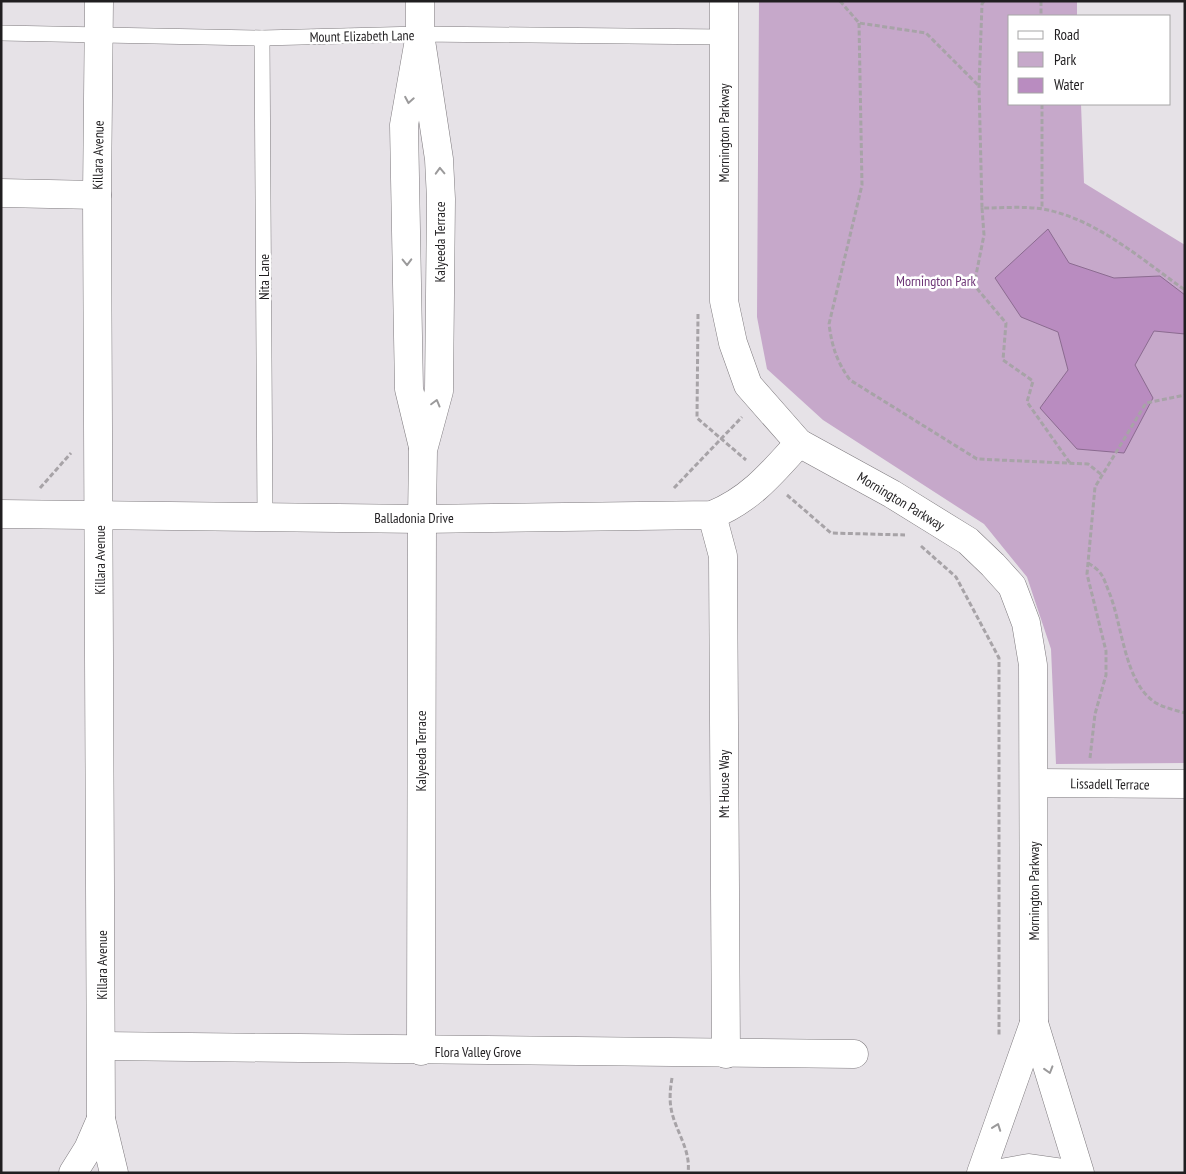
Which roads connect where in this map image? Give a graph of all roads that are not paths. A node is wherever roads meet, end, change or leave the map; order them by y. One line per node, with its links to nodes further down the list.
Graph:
1 (99, 1): 5 (street, Killara Avenue)
2 (420, 1): 6 (street, Kalyeeda Terrace)
3 (724, 1): 7 (street, Mornington Parkway)
4 (1, 33): 5 (lane, Mount Elizabeth Lane)
5 (100, 34): 8 (lane, Mount Elizabeth Lane); 10 (street, Killara Avenue)
6 (420, 34): 7 (lane, Mount Elizabeth Lane); 8 (lane, Mount Elizabeth Lane); 16 (street, Kalyeeda Terrace)
7 (723, 37): 11 (street, Mornington Parkway)
8 (262, 38): 15 (lane, Nita Lane)
9 (1, 194): 10 (street)
10 (97, 194): 13 (street, Killara Avenue)
11 (799, 443): 14 (street, Balladonia Drive); 17 (street, Mornington Parkway)
12 (1, 514): 13 (street, Balladonia Drive)
13 (100, 514): 15 (street, Balladonia Drive); 20 (street, Killara Avenue)
14 (712, 515): 16 (street, Balladonia Drive); 22 (street, Mt House Way)
15 (265, 517): 16 (street, Balladonia Drive)
16 (422, 519): 21 (street, Kalyeeda Terrace)
17 (1035, 782): 18 (street, Lissadell Terrace); 19 (street, Mornington Parkway)
18 (1185, 784)
19 (1034, 1023): 27 (street, Mornington Parkway, one-way to 19); 30 (street, Mornington Parkway, one-way to 30)
20 (102, 1046): 21 (street, Flora Valley Grove); 24 (street, Killara Avenue)
21 (421, 1051): 22 (street, Flora Valley Grove)
22 (726, 1054): 23 (street, Flora Valley Grove)
23 (854, 1054)
24 (101, 1119): 25 (street, Killara Avenue); 26 (street, Killara Avenue)
25 (73, 1173)
26 (114, 1173)
27 (981, 1173)
28 (1001, 1173): 29 (street)
29 (1064, 1173)
30 (1080, 1173)

